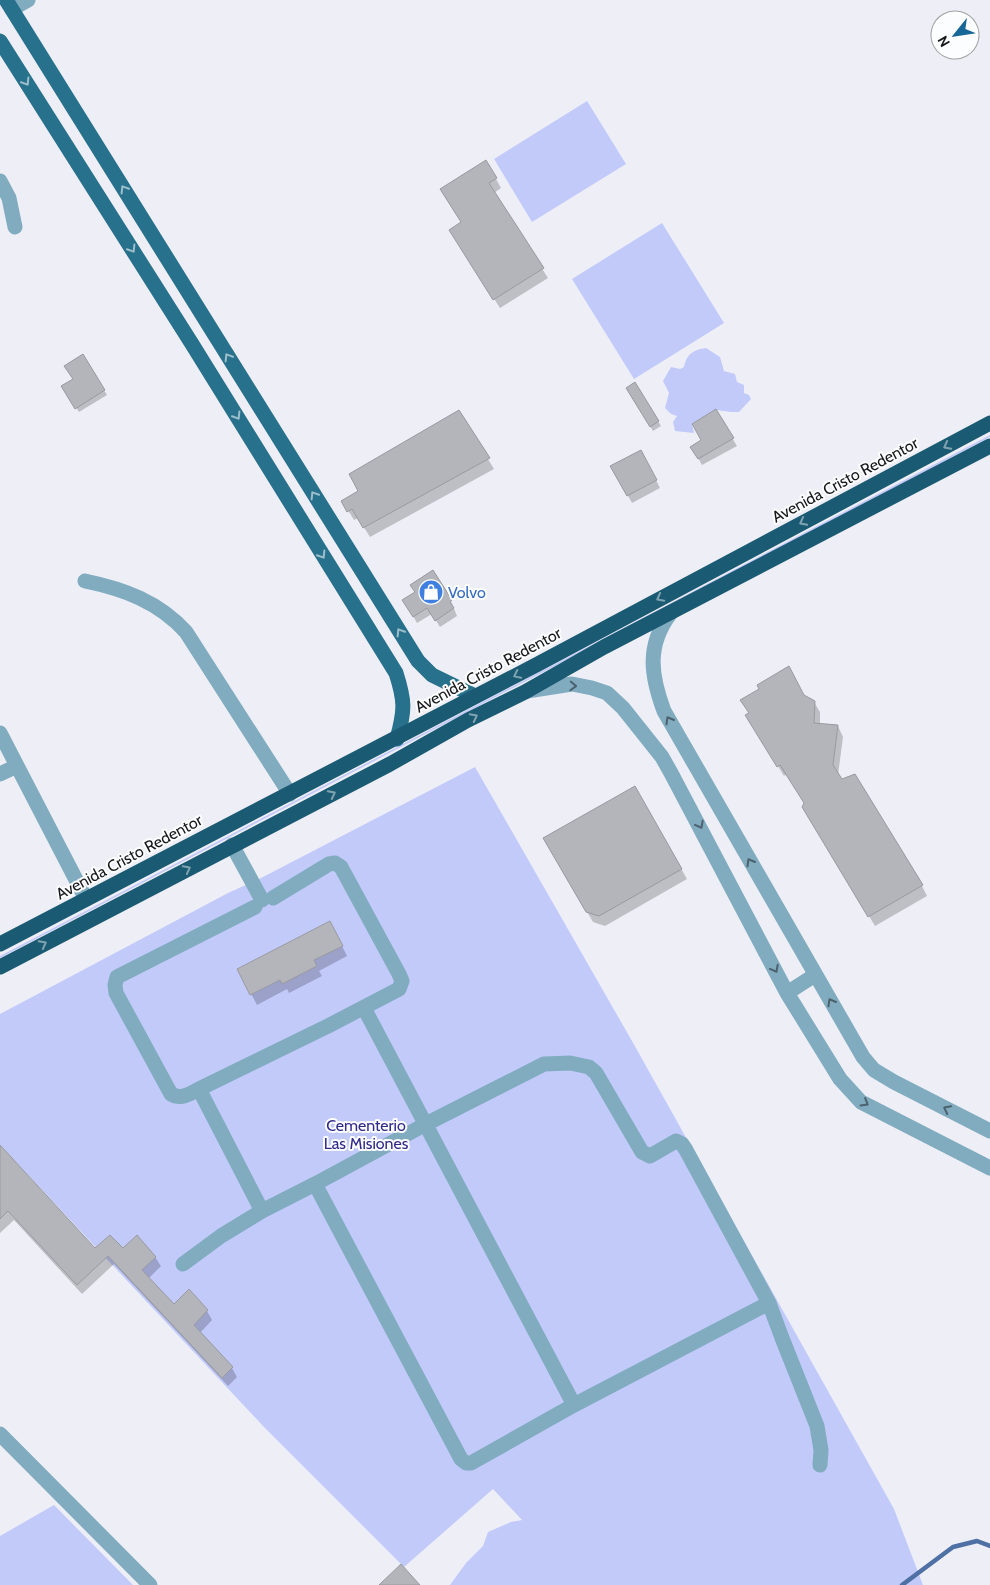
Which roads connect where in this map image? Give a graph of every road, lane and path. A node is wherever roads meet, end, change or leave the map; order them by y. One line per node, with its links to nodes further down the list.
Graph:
1 (28, 0): 2 (street)
2 (9, 4): 5 (main road, one-way to 2)
3 (0, 41): 6 (main road, one-way to 6)
4 (0, 181): 7 (street)
5 (137, 211): 6 (main road); 12 (main road, one-way to 5)
6 (117, 226): 13 (main road, one-way to 13)
7 (15, 227)
8 (990, 423): 15 (highway, Avenida Cristo Redentor, one-way to 15)
9 (990, 446): 11 (highway)
10 (85, 581): 23 (street)
11 (670, 614): 14 (highway); 18 (street, one-way to 11)
12 (418, 660): 13 (main road); 15 (main road)
13 (396, 673): 17 (main road)
14 (525, 692): 19 (street, one-way to 19); 25 (highway, one-way to 14)
15 (475, 696): 17 (highway, Avenida Cristo Redentor)
16 (0, 733): 20 (street)
17 (397, 739): 23 (highway, Avenida Cristo Redentor)
18 (682, 743): 19 (street); 22 (street)
19 (662, 757): 24 (street)
20 (17, 766): 21 (street); 26 (street)
21 (0, 774)
22 (703, 781): 24 (street); 30 (street, one-way to 22)
23 (290, 794): 26 (highway, Avenida Cristo Redentor)
24 (684, 794): 31 (street, one-way to 31)
25 (232, 845): 27 (street); 29 (highway, one-way to 25)
26 (86, 899): 28 (highway, Avenida Cristo Redentor)
27 (263, 901): 32 (street); 33 (street)
28 (0, 944)
29 (0, 967)
30 (815, 975): 31 (street); 35 (street, one-way to 30)
31 (787, 993): 36 (street, one-way to 36)
32 (364, 1008): 33 (street); 34 (street)
33 (199, 1089): 38 (street)
34 (426, 1124): 37 (street); 40 (street); 41 (street)
35 (990, 1131)
36 (990, 1168)
37 (315, 1184): 38 (street); 41 (street)
38 (262, 1211): 39 (street)
39 (183, 1264)
40 (770, 1303): 41 (street); 43 (street)
41 (574, 1405)
42 (0, 1434): 44 (street)
43 (820, 1465)
44 (150, 1585)

